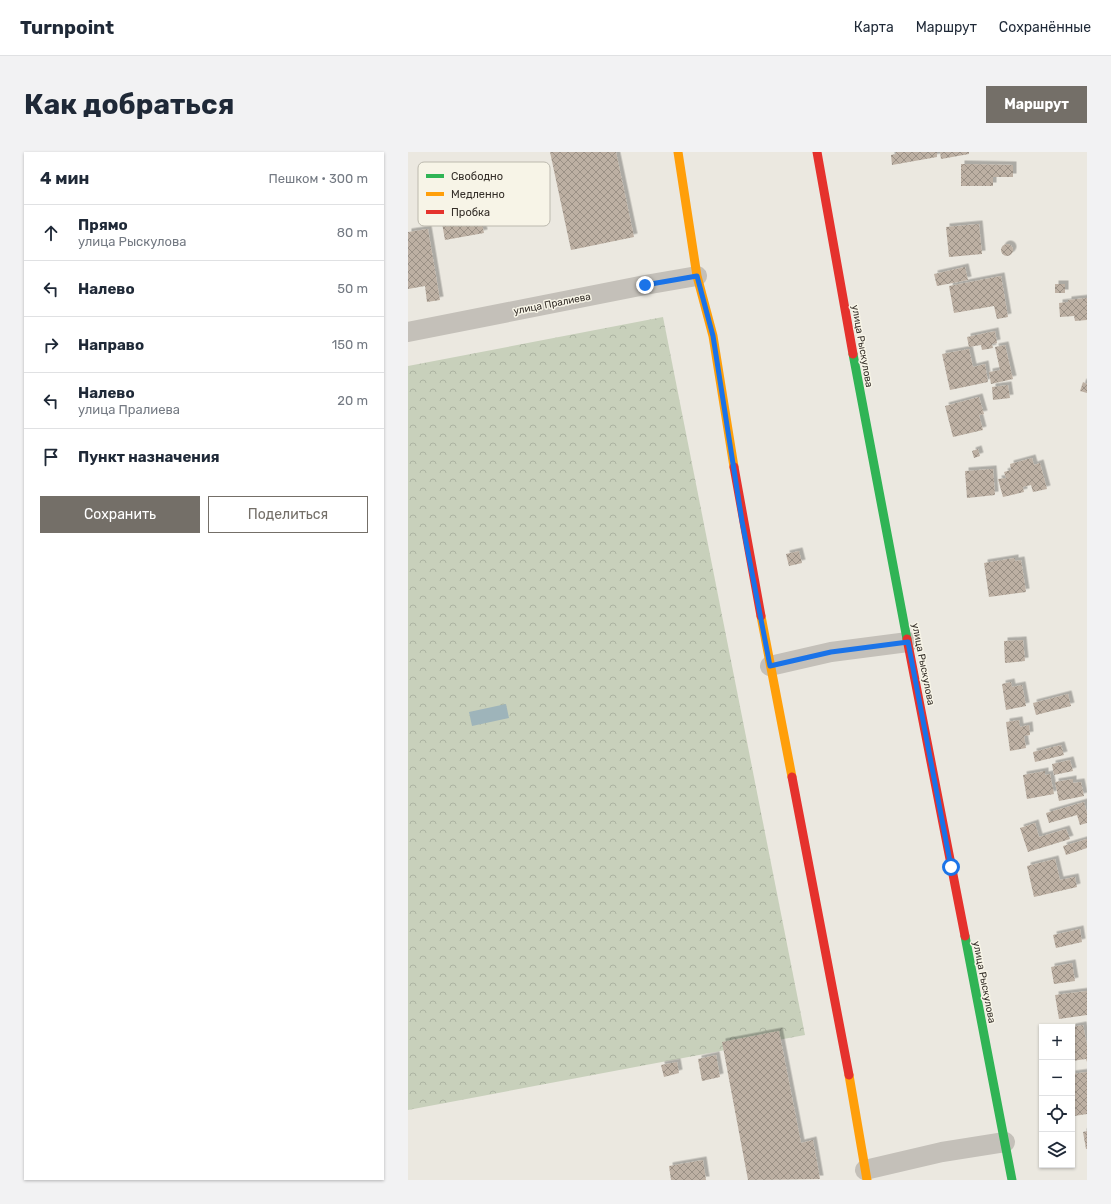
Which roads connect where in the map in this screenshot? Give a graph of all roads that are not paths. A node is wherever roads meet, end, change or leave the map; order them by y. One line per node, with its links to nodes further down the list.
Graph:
1 (678, 152): 3 (main road)
2 (818, 152): 5 (main road, улица Рыскулова)
3 (697, 276): 4 (street, улица Пралиева); 6 (main road)
4 (408, 332)
5 (908, 642): 6 (street); 7 (main road, улица Рыскулова)
6 (770, 666): 8 (main road)
7 (1005, 1142): 8 (street); 9 (main road, улица Рыскулова)
8 (866, 1175)
9 (1012, 1180)

